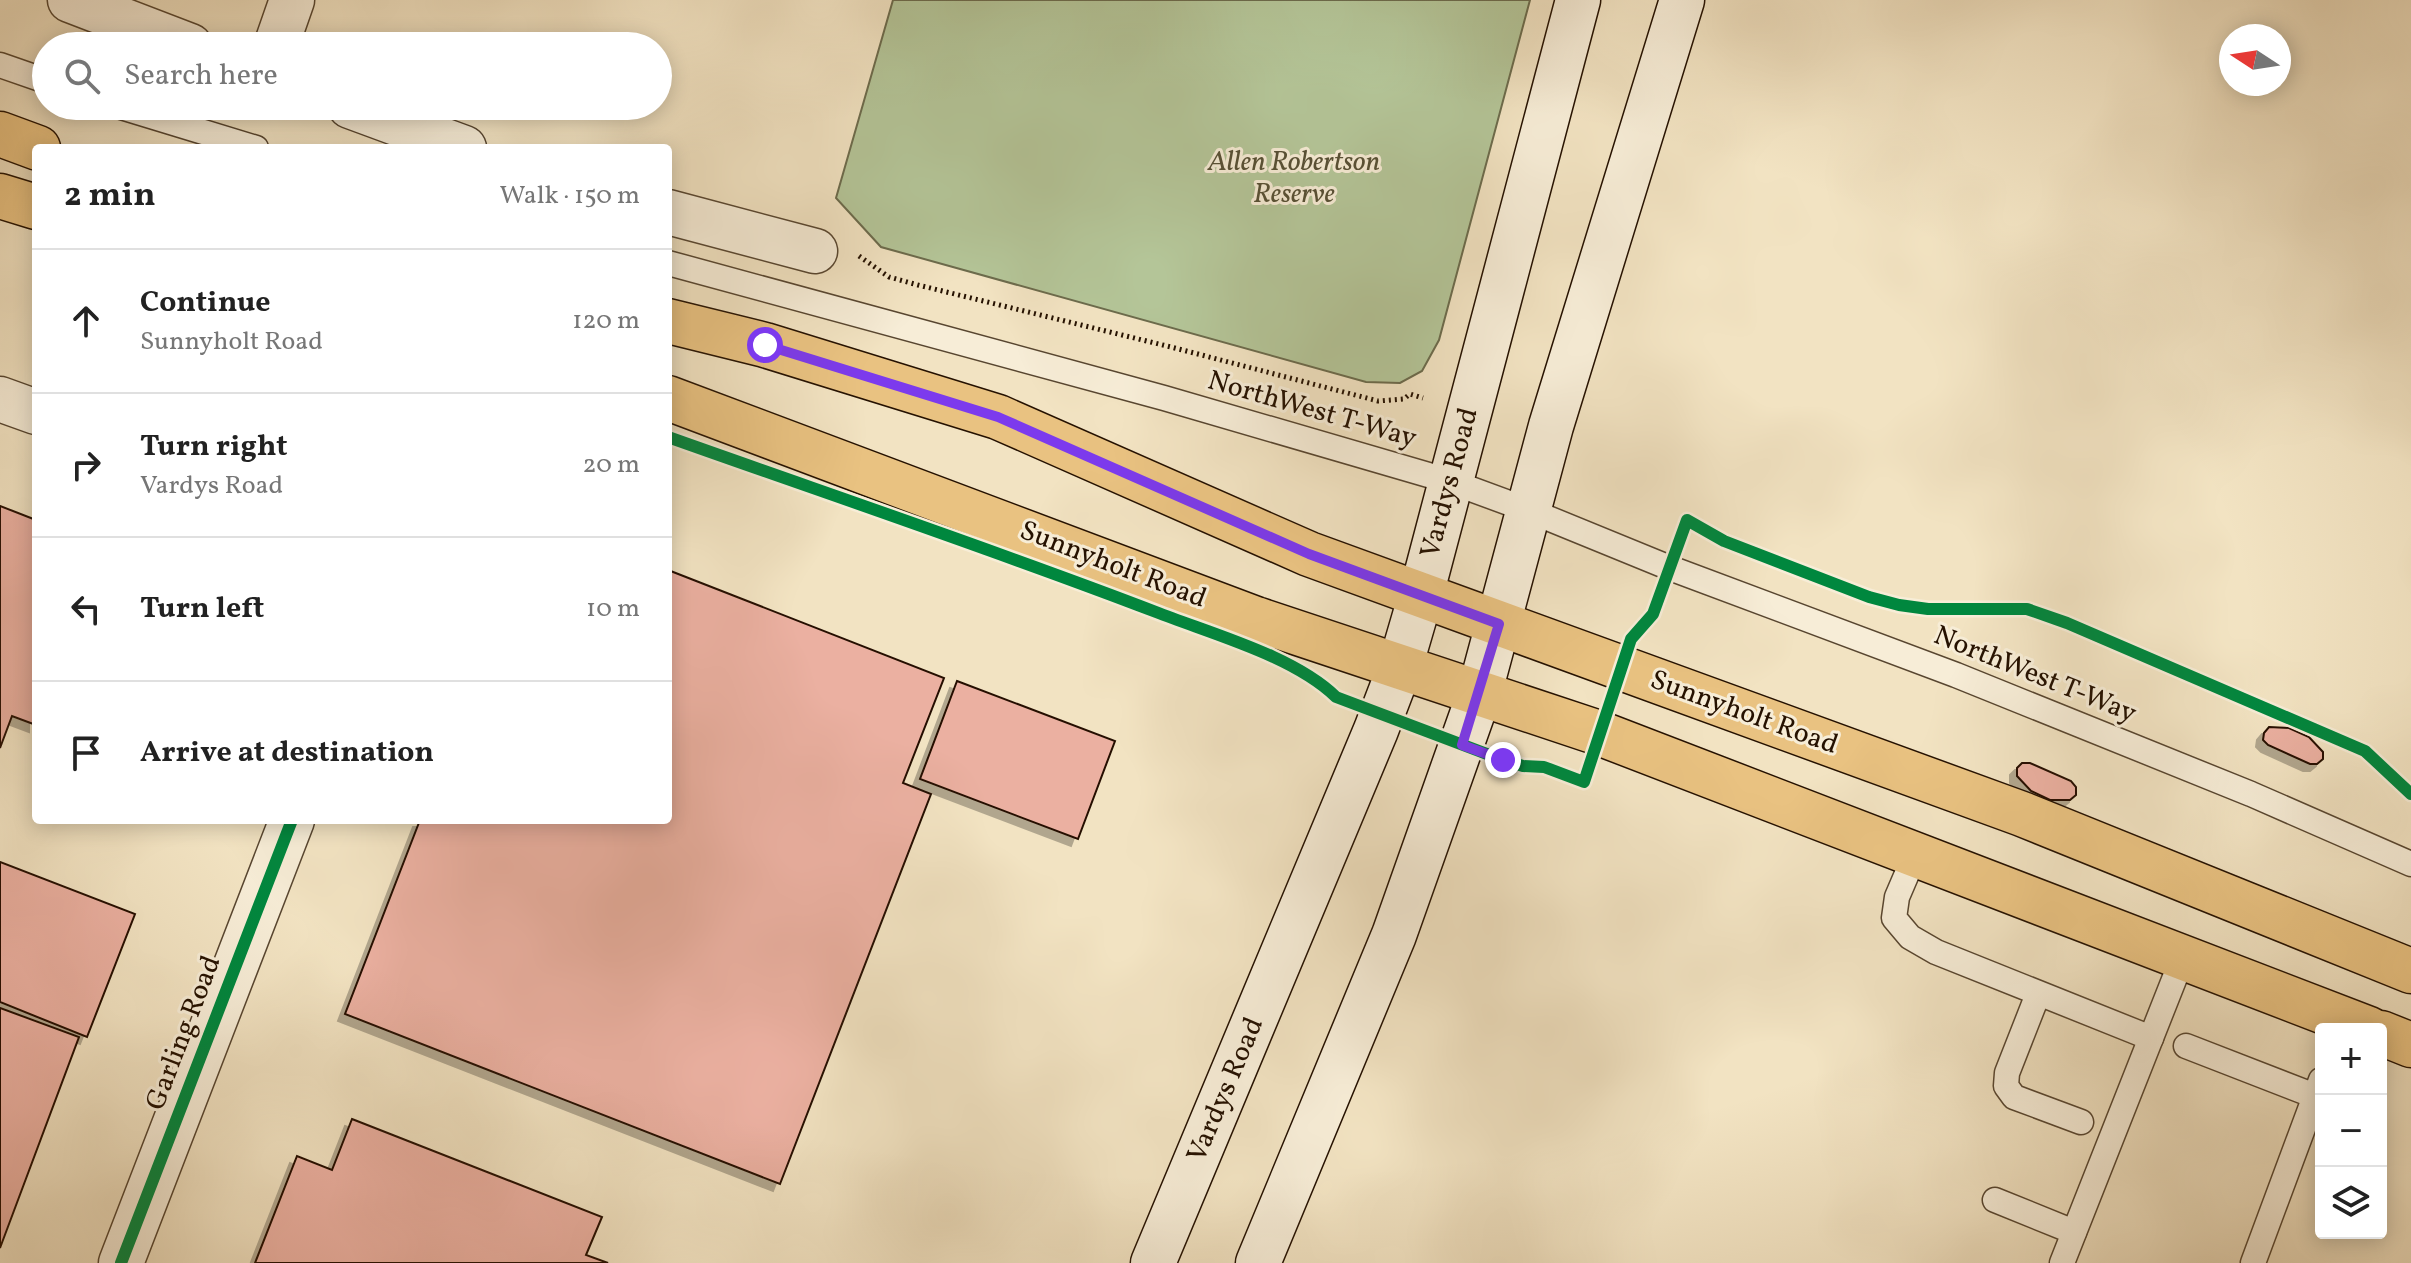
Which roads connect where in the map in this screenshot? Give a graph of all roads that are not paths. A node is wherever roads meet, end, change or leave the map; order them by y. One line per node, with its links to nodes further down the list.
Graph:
1 (70, 0): 5 (main road)
2 (292, 0): 6 (main road)
3 (1578, 0): 24 (main road, Vardys Road)
4 (1682, 0): 25 (main road)
5 (153, 32)
6 (281, 32)
7 (0, 65): 8 (lane)
8 (32, 76)
9 (164, 120): 12 (lane)
10 (388, 120): 13 (main road)
11 (0, 134): 14 (main road)
12 (243, 144)
13 (453, 144)
14 (32, 146)
15 (0, 196): 16 (main road)
16 (32, 206)
17 (672, 213): 18 (main road)
18 (815, 251)
19 (672, 264): 24 (lane, NorthWest T-Way)
20 (672, 322): 26 (main road, Sunnyholt Road)
21 (0, 399): 23 (main road)
22 (672, 400): 28 (main road, Sunnyholt Road)
23 (32, 411)
24 (1449, 481): 25 (lane, NorthWest T-Way); 26 (main road, Vardys Road)
25 (1528, 510): 27 (main road); 32 (lane, NorthWest T-Way)
26 (1421, 595): 27 (main road, Sunnyholt Road); 28 (main road, Vardys Road)
27 (1499, 624): 29 (main road); 34 (main road, Sunnyholt Road)
28 (1400, 667): 29 (main road, Sunnyholt Road); 47 (main road, Vardys Road)
29 (1479, 695): 31 (main road, Sunnyholt Road); 48 (main road)
30 (290, 824): 46 (main road, Garling Road)
31 (1915, 855): 33 (main road, Sunnyholt Road); 35 (lane)
32 (2411, 864)
33 (2183, 957): 36 (main road, Sunnyholt Road); 38 (lane)
34 (2411, 971)
35 (2038, 994): 38 (lane); 43 (lane)
36 (2350, 1023)
37 (2387, 1036): 39 (main road, Sunnyholt Road)
38 (2151, 1038): 45 (lane)
39 (2411, 1045)
40 (2186, 1046): 41 (lane)
41 (2315, 1087)
42 (2315, 1095): 50 (lane)
43 (2081, 1122)
44 (1995, 1200): 45 (lane)
45 (2074, 1232): 49 (lane)
46 (121, 1263)
47 (1153, 1263)
48 (1258, 1263)
49 (2062, 1263)
50 (2253, 1263)

